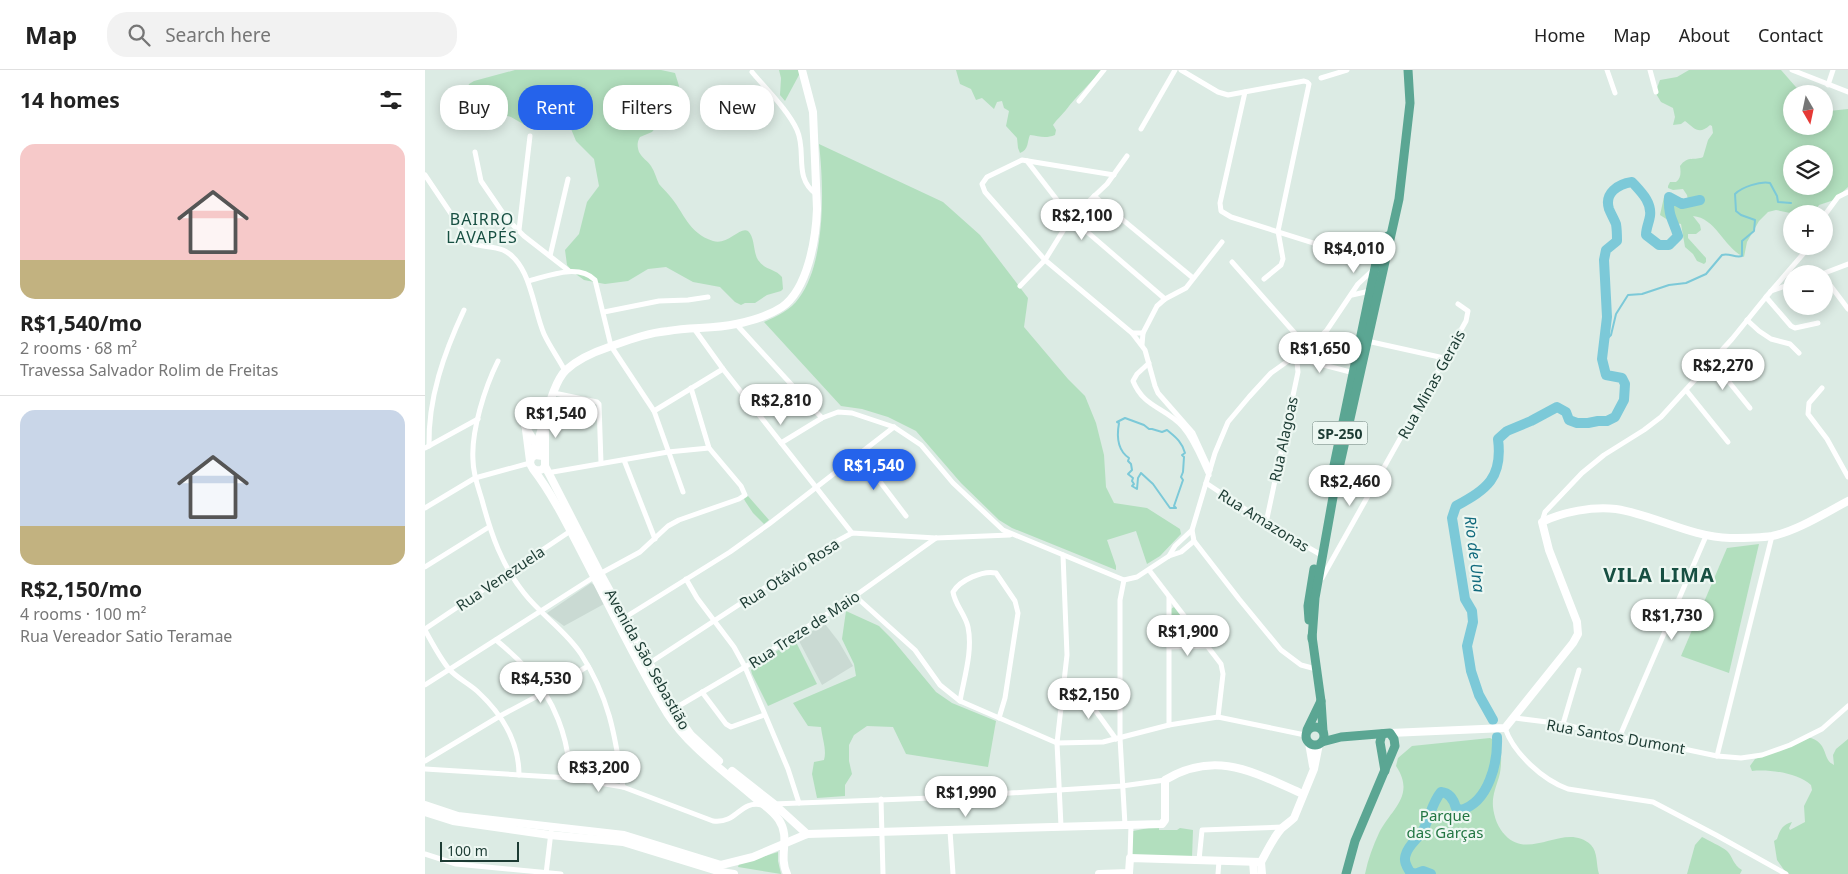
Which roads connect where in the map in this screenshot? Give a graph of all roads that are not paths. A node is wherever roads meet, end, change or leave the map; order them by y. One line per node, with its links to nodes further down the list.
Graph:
1 (802, 70): 29 (main road)
2 (1104, 70): 19 (street)
3 (1175, 70): 20 (street)
4 (1181, 70): 15 (street)
5 (1347, 70): 12 (street)
6 (1408, 70): 41 (main road, SP-250)
7 (1607, 70): 18 (street)
8 (1650, 70): 16 (street)
9 (1793, 70): 13 (street)
10 (1833, 70): 13 (street)
11 (752, 72): 29 (street)
12 (1321, 78)
13 (1828, 85)
14 (1833, 87): 17 (street)
15 (1245, 92): 34 (street); 34 (street)
16 (1656, 92)
17 (1848, 92)
18 (1615, 93)
19 (1079, 101)
20 (1141, 129)
21 (530, 136): 33 (street)
22 (475, 152): 33 (street)
23 (1127, 156): 26 (street)
24 (1027, 161): 26 (street); 32 (street); 38 (street)
25 (425, 175): 46 (street)
26 (1114, 175): 30 (street)
27 (567, 179): 37 (street)
28 (1848, 192): 31 (street)
29 (817, 194): 62 (main road)
30 (1094, 196): 32 (street); 44 (street)
31 (1833, 205)
32 (1071, 218): 38 (street); 55 (street)
33 (519, 230): 37 (street)
34 (1278, 231): 41 (street); 45 (street)
35 (1222, 242): 44 (street)
36 (1802, 255): 51 (street)
37 (550, 256): 43 (street)
38 (1045, 260): 47 (street); 64 (street)
39 (1232, 262): 69 (street)
40 (1848, 264): 42 (street)
41 (1378, 266): 50 (main road, SP-250); 52 (street)
42 (1833, 270)
43 (569, 271): 46 (street); 59 (street)
44 (1193, 278): 55 (street)
45 (1264, 279)
46 (528, 281): 77 (street)
47 (1020, 286)
48 (1783, 287): 51 (street)
49 (1833, 289): 57 (street)
50 (1374, 291): 52 (street); 66 (main road, SP-250)
51 (1771, 291): 54 (street)
52 (1351, 295): 69 (street)
53 (708, 297): 59 (street)
54 (1766, 297): 60 (street); 61 (street)
55 (1165, 299): 65 (street)
56 (1458, 304): 72 (street, Rua Minas Gerais)
57 (1848, 309)
58 (464, 310): 92 (street)
59 (604, 312): 68 (street)
60 (1747, 320): 70 (street); 74 (street)
61 (1818, 323)
62 (736, 324): 63 (main road); 85 (street)
63 (695, 330): 68 (main road); 76 (street)
64 (1132, 333): 65 (street); 67 (street)
65 (1143, 334): 67 (street)
66 (1364, 341): 72 (street); 78 (main road, SP-250); 91 (main road, SP-250)
67 (1142, 345): 75 (street)
68 (611, 346): 77 (main road); 84 (street)
69 (1307, 347): 71 (street)
70 (1799, 353)
71 (1295, 355): 78 (street); 101 (street); 112 (street, Rua Alagoas)
72 (1444, 358): 130 (street, Rua Minas Gerais)
73 (498, 361): 86 (street)
74 (1713, 361): 81 (street); 83 (street)
75 (1149, 364): 101 (street); 101 (street)
76 (723, 368): 79 (street); 90 (street)
77 (565, 371): 82 (main road)
78 (1354, 374): 91 (main road, SP-250)
79 (691, 388): 84 (street); 94 (street)
80 (1822, 388): 102 (street)
81 (1686, 390): 89 (street); 111 (street)
82 (554, 393): 87 (main road); 98 (street)
83 (1750, 408)
84 (654, 411): 95 (street)
85 (822, 418): 88 (street); 90 (street)
86 (478, 419): 92 (street); 103 (street)
87 (546, 419): 93 (main road); 100 (main road)
88 (894, 427): 96 (street); 117 (street)
89 (1728, 442)
90 (781, 443): 105 (street)
91 (1341, 446): 124 (main road, SP-250)
92 (427, 447)
93 (537, 447): 99 (main road); 99 (main road, Avenida São Sebastião); 100 (main road, Avenida São Sebastião)
94 (709, 448): 95 (street); 121 (street)
95 (669, 452): 97 (street); 106 (street)
96 (859, 454): 105 (street); 110 (street)
97 (624, 460): 98 (street); 121 (street)
98 (601, 463): 100 (street)
99 (532, 464): 100 (main road); 100 (main road); 103 (street); 108 (main road, Avenida São Sebastião)
100 (545, 464): 108 (main road, Avenida São Sebastião)
101 (1209, 473): 104 (street)
102 (1848, 477)
103 (475, 478): 109 (street); 113 (street)
104 (1206, 483): 112 (street, Rua Amazonas); 115 (street)
105 (818, 488): 116 (street); 131 (street)
106 (683, 492)
107 (1848, 501): 119 (main road)
108 (559, 503): 114 (main road, Avenida São Sebastião)
109 (425, 508)
110 (905, 516)
111 (1542, 522): 118 (main road); 162 (main road)
112 (1266, 523): 124 (street, Rua Amazonas)
113 (489, 527): 126 (street); 128 (street)
114 (573, 529): 128 (street, Rua Venezuela); 129 (main road, Avenida São Sebastião)
115 (1192, 530): 122 (street); 125 (street)
116 (852, 533): 120 (street, Rua Otávio Rosa); 137 (street, Rua Otávio Rosa)
117 (1013, 535): 120 (street, Rua Otávio Rosa); 123 (street)
118 (1706, 536): 119 (main road); 173 (street)
119 (1772, 536): 177 (street)
120 (936, 538): 133 (street, Rua Treze de Maio)
121 (655, 539): 129 (street)
122 (1194, 541): 125 (street); 148 (street)
123 (1063, 555): 132 (street); 174 (street)
124 (1320, 555): 130 (main road, SP-250)
125 (1169, 556): 127 (street)
126 (425, 567)
127 (1149, 570): 132 (street); 134 (street)
128 (509, 572): 135 (street); 138 (street, Rua Venezuela)
129 (597, 575): 135 (street); 136 (main road, Avenida São Sebastião); 139 (main road, Avenida São Sebastião)
130 (1318, 577): 140 (main road, SP-250); 140 (main road, SP-250)
131 (686, 579): 136 (street); 137 (street)
132 (1124, 580): 172 (street)
133 (855, 596): 146 (street, Rua Treze de Maio); 154 (street)
134 (1169, 597): 142 (street); 143 (street)
135 (540, 611): 141 (street); 144 (street)
136 (624, 618): 139 (main road, Avenida São Sebastião)
137 (714, 621): 145 (street, Rua Otávio Rosa); 146 (street)
138 (425, 629): 147 (street)
139 (631, 639): 145 (main road, Avenida São Sebastião)
140 (1313, 639): 148 (main road, SP-250)
141 (496, 640): 147 (street); 152 (street)
142 (1207, 646): 143 (street); 160 (street)
143 (1169, 647): 164 (street)
144 (588, 666): 152 (street); 186 (street)
145 (645, 666): 157 (main road, Avenida São Sebastião)
146 (745, 667): 153 (street, Rua Treze de Maio); 158 (street)
147 (449, 669): 150 (street); 159 (street)
148 (1316, 669): 155 (main road, SP-250)
149 (1579, 670): 163 (street)
150 (425, 685)
151 (1091, 688): 172 (street)
152 (545, 692): 159 (street); 183 (street)
153 (702, 692): 157 (street, Rua Treze de Maio); 158 (street)
154 (961, 701): 161 (street); 161 (street)
155 (1321, 701): 170 (main road); 171 (main road, SP-250)
156 (1848, 706): 177 (street, Rua Santos Dumont)
157 (670, 710): 166 (main road, Avenida São Sebastião)
158 (764, 715): 190 (street)
159 (500, 716): 178 (street); 182 (street)
160 (1218, 716): 164 (street); 170 (street)
161 (999, 718): 174 (street)
162 (1515, 718): 163 (street, Rua Santos Dumont); 165 (main road)
163 (1563, 724): 173 (street, Rua Santos Dumont)
164 (1169, 725): 172 (street)
165 (1505, 728): 167 (main road); 221 (street)
166 (683, 730): 191 (main road, Avenida São Sebastião); 193 (main road, Avenida São Sebastião)
167 (1413, 732): 168 (main road); 175 (main road)
168 (1386, 734): 169 (main road); 175 (main road); 176 (main road)
169 (1366, 735): 171 (main road); 176 (main road)
170 (1307, 736): 171 (main road); 171 (main road); 180 (main road)
171 (1322, 737): 180 (main road)
172 (1118, 738): 174 (street); 185 (street)
173 (1619, 738): 177 (street, Rua Santos Dumont)
174 (1057, 743): 187 (street)
175 (1395, 746): 176 (main road); 181 (main road)
176 (1381, 747): 181 (main road)
177 (1717, 756)
178 (425, 761)
179 (425, 769): 182 (street)
180 (1314, 769): 188 (main road)
181 (1385, 771): 220 (main road)
182 (519, 775): 183 (street)
183 (570, 778): 186 (street)
184 (1165, 780): 185 (street); 188 (main road); 195 (main road)
185 (1123, 786): 187 (street); 195 (street)
186 (623, 787): 193 (street)
187 (1059, 789): 189 (street); 196 (street)
188 (1303, 794): 197 (main road)
189 (881, 798): 190 (street); 200 (street)
190 (799, 803): 191 (street)
191 (774, 804): 193 (street); 201 (main road, Avenida São Sebastião)
192 (425, 805): 199 (main road)
193 (763, 805): 202 (main road, Avenida São Sebastião)
194 (425, 812): 199 (main road)
195 (1128, 825): 196 (main road); 204 (street)
196 (1061, 826): 198 (main road)
197 (1283, 827): 205 (street); 207 (main road)
198 (950, 830): 200 (main road); 214 (street)
199 (551, 831): 208 (main road); 209 (street)
200 (882, 832): 201 (main road); 213 (street)
201 (807, 834): 202 (main road)
202 (786, 843): 208 (main road); 212 (main road, Avenida São Sebastião)
203 (425, 854): 209 (street)
204 (1130, 858): 205 (main road); 216 (main road)
205 (1199, 860): 206 (main road)
206 (1219, 861): 207 (main road); 217 (street)
207 (1257, 862): 218 (main road); 219 (main road)
208 (721, 870): 211 (main road)
209 (546, 873): 210 (street)
210 (561, 874)
211 (734, 874)
212 (787, 874)
213 (883, 874)
214 (953, 874)
215 (1099, 874): 216 (main road)
216 (1129, 874)
217 (1218, 874)
218 (1254, 874)
219 (1262, 874)
220 (1346, 874)
221 (1786, 874)

